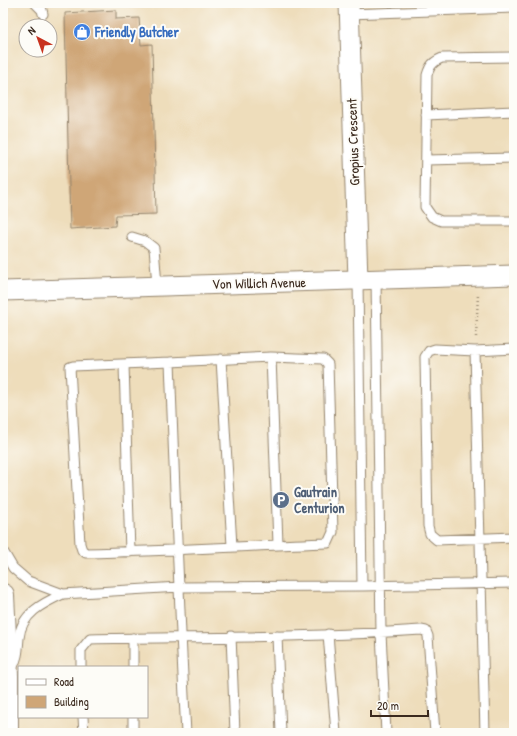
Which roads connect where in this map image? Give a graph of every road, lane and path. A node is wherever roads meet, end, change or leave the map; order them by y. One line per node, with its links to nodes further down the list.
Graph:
1 (35, 3): 4 (lane)
2 (349, 8): 3 (lane); 14 (street, Gropius Crescent)
3 (514, 8)
4 (43, 14)
5 (514, 57): 7 (lane)
6 (514, 111): 7 (lane)
7 (426, 115): 9 (lane)
8 (514, 158): 9 (lane)
9 (426, 160): 10 (lane)
10 (514, 221)
11 (132, 237): 15 (lane)
12 (514, 274): 13 (street, Von Willich Avenue)
13 (480, 276): 14 (street, Von Willich Avenue); 18 (path)
14 (367, 280): 15 (street, Von Willich Avenue); 32 (lane); 33 (lane)
15 (157, 285): 16 (street, Von Willich Avenue)
16 (3, 291)
17 (514, 349): 18 (lane)
18 (475, 351): 23 (lane); 23 (lane)
19 (271, 357): 20 (lane); 25 (lane); 25 (lane)
20 (221, 359): 21 (lane); 26 (lane)
21 (170, 362): 22 (lane); 28 (lane)
22 (124, 365): 29 (lane); 29 (lane)
23 (479, 537): 24 (lane); 31 (lane)
24 (514, 537)
25 (278, 544): 26 (lane)
26 (232, 546): 28 (lane)
27 (3, 551): 35 (lane)
28 (177, 551): 29 (lane); 34 (lane)
29 (130, 552)
30 (514, 583): 31 (lane)
31 (480, 584): 33 (lane); 57 (lane)
32 (362, 586): 33 (lane); 34 (lane)
33 (381, 586): 37 (lane)
34 (179, 587): 35 (lane); 41 (lane)
35 (63, 594): 45 (lane)
36 (3, 595): 45 (street)
37 (381, 633): 38 (lane); 55 (lane); 56 (lane)
38 (328, 634): 40 (lane); 54 (lane)
39 (232, 636): 40 (lane); 41 (lane); 52 (lane)
40 (277, 636): 53 (lane)
41 (181, 637): 42 (lane); 51 (lane)
42 (133, 638): 43 (lane); 44 (lane)
43 (81, 666)
44 (133, 666)
45 (7, 676): 48 (street)
46 (83, 718): 49 (lane)
47 (133, 718): 50 (lane)
48 (7, 733)
49 (84, 733)
50 (133, 733)
51 (186, 733)
52 (235, 733)
53 (281, 733)
54 (336, 733)
55 (386, 733)
56 (435, 733)
57 (485, 733)

